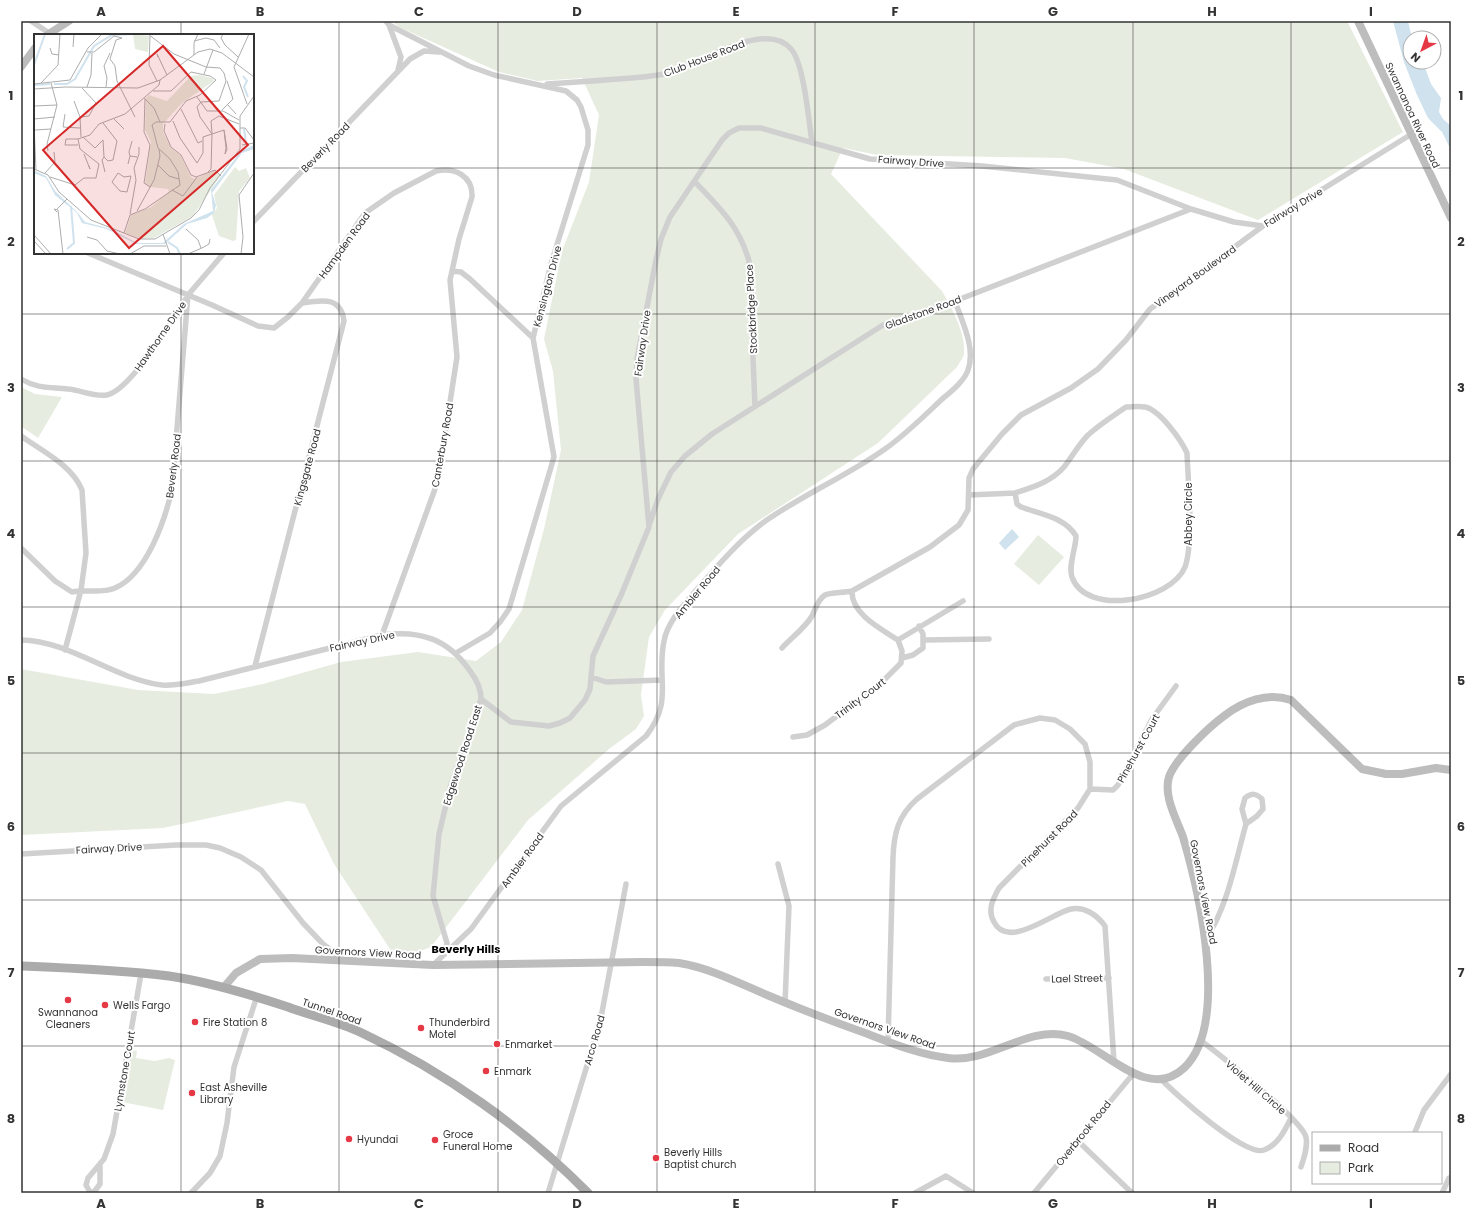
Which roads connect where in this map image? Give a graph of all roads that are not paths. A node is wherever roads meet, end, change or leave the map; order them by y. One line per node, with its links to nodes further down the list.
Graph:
1 (31, 21): 5 (street)
2 (69, 21): 5 (street)
3 (1358, 21): 11 (street, Swannanoa River Road)
4 (387, 23): 7 (street, Kensington Drive); 9 (street)
5 (48, 34)
6 (34, 49): 8 (street)
7 (446, 54): 9 (street, Beverly Road); 10 (street, Kensington Drive)
8 (21, 67)
9 (397, 72): 16 (street, Beverly Road)
10 (541, 85): 12 (street, Club House Road); 24 (street, Kensington Drive)
11 (1410, 135): 15 (street, Swannanoa River Road); 17 (street, Fairway Drive)
12 (812, 143): 13 (street, Fairway Drive); 14 (street, Fairway Drive)
13 (695, 182): 26 (street, Stockbridge Place); 30 (street, Fairway Drive)
14 (1191, 209): 17 (street, Fairway Drive); 22 (street, Gladstone Road)
15 (1451, 218)
16 (254, 221)
17 (1263, 226): 29 (street, Vineyard Boulevard)
18 (91, 254): 21 (street, Hampden Road)
19 (223, 254): 21 (street)
20 (452, 271): 23 (street, Hampden Road); 24 (street); 36 (street, Canterbury Road)
21 (188, 295): 23 (street, Hampden Road); 25 (street, Hawthorne Drive); 32 (street, Beverly Road)
22 (955, 300): 26 (street, Gladstone Road); 47 (street, Ambler Road)
23 (302, 304): 45 (street, Kingsgate Road)
24 (533, 338): 43 (street, Kensington Drive)
25 (21, 379)
26 (755, 406): 30 (street, Gladstone Road)
27 (21, 436): 32 (street)
28 (1015, 493): 28 (street, Abbey Circle); 29 (street, Abbey Circle)
29 (969, 495): 33 (street, Vineyard Boulevard)
30 (649, 527): 46 (street, Fairway Drive)
31 (21, 548): 32 (street, Beverly Road)
32 (81, 590): 42 (street)
33 (852, 591): 39 (street); 41 (street)
34 (963, 601): 35 (street)
35 (919, 626): 39 (street); 40 (street)
36 (382, 635): 43 (street, Fairway Drive); 45 (street, Fairway Drive)
37 (988, 639): 40 (street)
38 (21, 640): 42 (street, Fairway Drive)
39 (898, 640): 44 (street)
40 (924, 640): 44 (street)
41 (782, 648)
42 (65, 650): 45 (street, Fairway Drive)
43 (456, 653): 49 (street, Fairway Drive)
44 (902, 658): 50 (street, Trinity Court)
45 (255, 666)
46 (592, 677): 47 (street); 49 (street, Fairway Drive)
47 (662, 680): 58 (street, Ambler Road)
48 (1176, 686): 52 (street, Pinehurst Court)
49 (481, 699): 58 (street, Edgewood Road East)
50 (793, 737)
51 (1451, 770): 57 (street, Governors View Road)
52 (1090, 789): 64 (street, Pinehurst Road); 70 (street)
53 (1246, 824): 53 (street); 57 (street)
54 (21, 854): 59 (street, Fairway Drive)
55 (778, 864): 68 (street)
56 (626, 884): 60 (street, Arco Road)
57 (1205, 941): 69 (street, Governors View Road)
58 (446, 952): 61 (street, Ambler Road)
59 (343, 960): 61 (street, Governors View Road); 66 (street, Governors View Road)
60 (612, 963): 61 (street, Governors View Road); 68 (street, Governors View Road); 78 (street, Arco Road)
61 (433, 965)
62 (21, 966): 63 (main road, Tunnel Road)
63 (141, 974): 66 (main road, Tunnel Road); 79 (street, Lynnstone Court)
64 (1109, 978): 65 (street, Lael Street); 71 (street, Pinehurst Road)
65 (1046, 979)
66 (224, 987): 67 (main road, Tunnel Road)
67 (257, 996): 78 (main road, Tunnel Road); 82 (street)
68 (785, 1003): 70 (street, Governors View Road)
69 (1200, 1040): 74 (street, Governors View Road); 75 (street, Violet Hill Circle)
70 (888, 1042): 71 (street, Governors View Road)
71 (1114, 1062): 72 (street, Governors View Road)
72 (1133, 1074): 74 (street, Governors View Road); 77 (street, Overbrook Road)
73 (1451, 1074): 76 (street)
74 (1161, 1079): 75 (street, Violet Hill Circle)
75 (1291, 1118): 80 (street)
76 (1415, 1132)
77 (1078, 1141): 87 (street, Overbrook Road); 88 (street)
78 (558, 1162): 83 (street, Arco Road); 84 (main road, Tunnel Road)
79 (100, 1166)
80 (1301, 1167)
81 (1450, 1178): 89 (street)
82 (191, 1193)
83 (548, 1193)
84 (588, 1193)
85 (915, 1193): 86 (street)
86 (973, 1193)
87 (1034, 1193)
88 (1132, 1193)
89 (1442, 1193)

